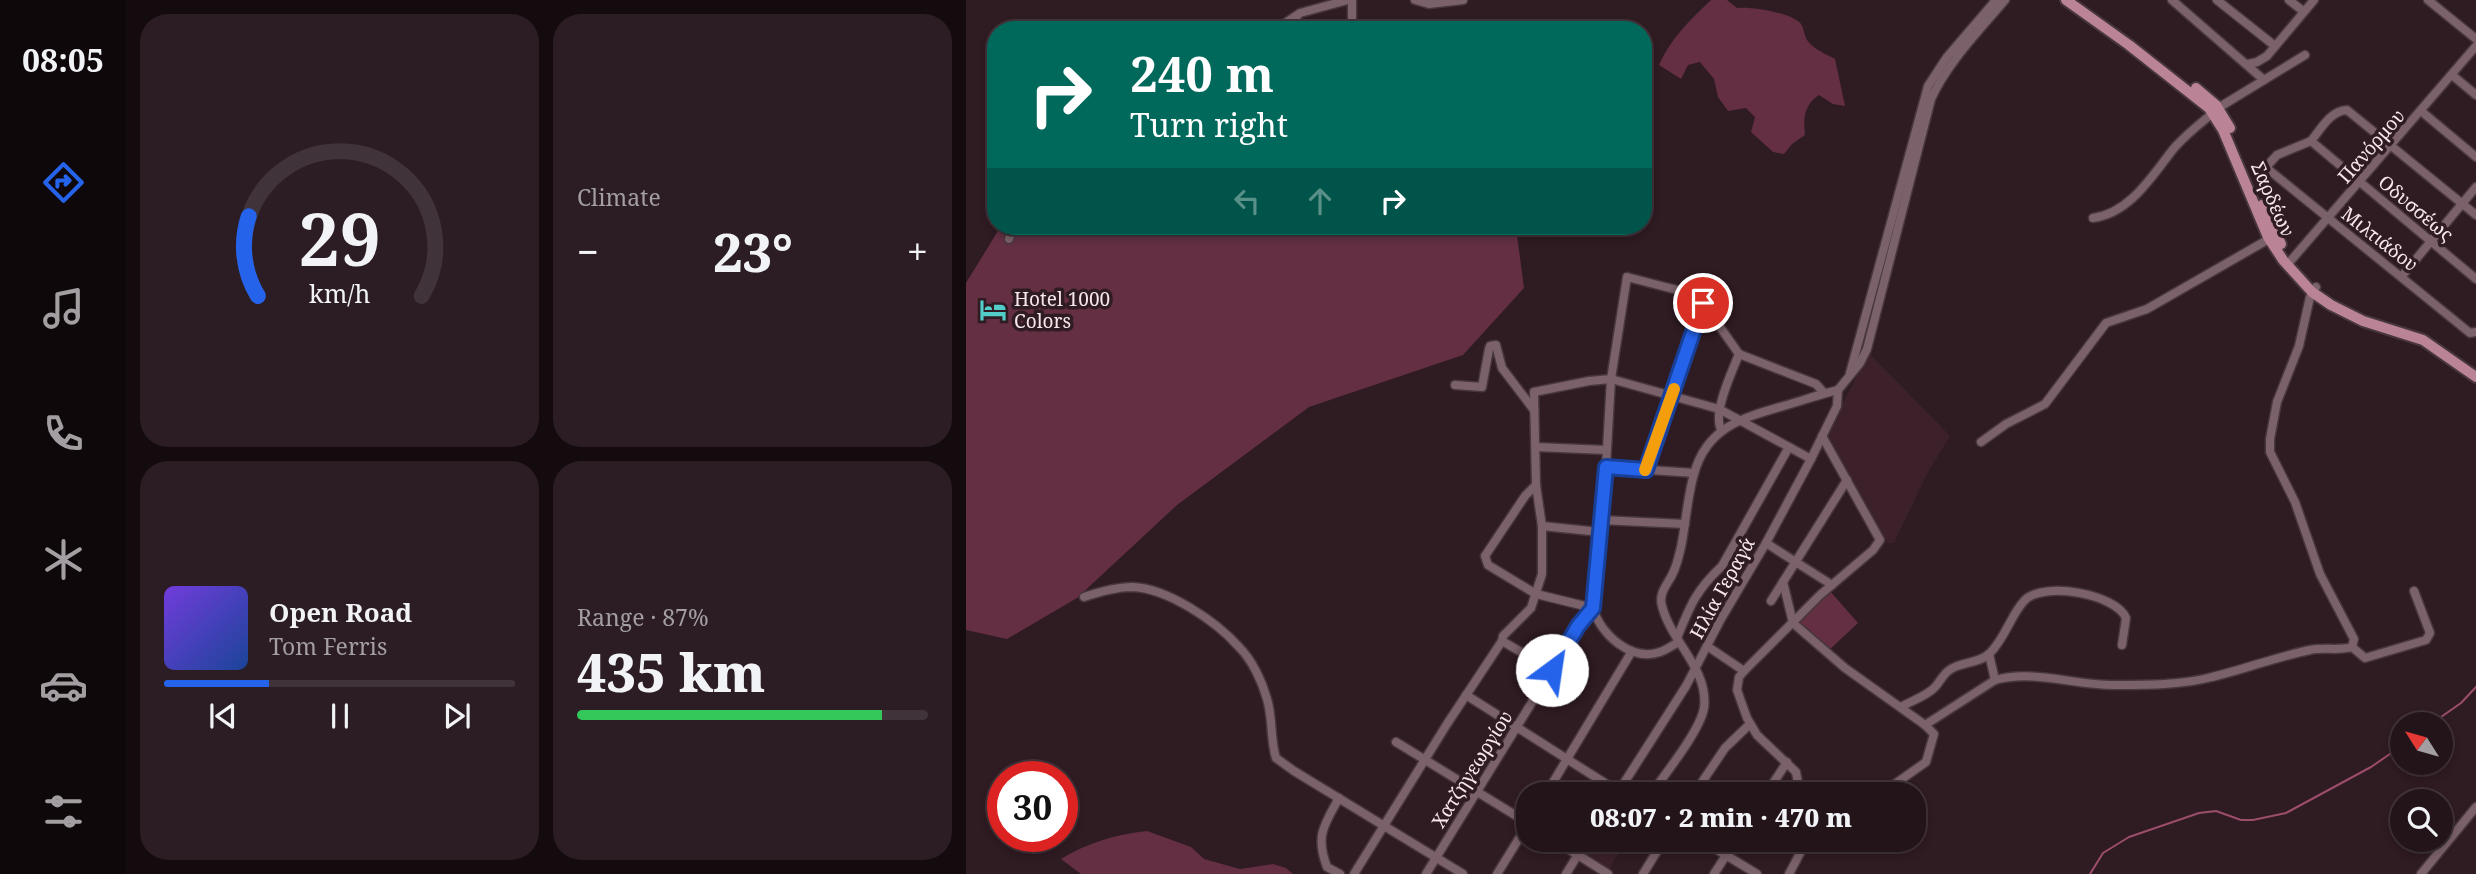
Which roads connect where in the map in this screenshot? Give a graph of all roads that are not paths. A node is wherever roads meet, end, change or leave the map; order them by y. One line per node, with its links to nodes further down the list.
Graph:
1 (1350, 0): 14 (street); 17 (street)
2 (1415, 0): 3 (street)
3 (1464, 0)
4 (1996, 0): 50 (street)
5 (2005, 0): 50 (street, Ηλία Γεραγά)
6 (2066, 0): 40 (main road, Σαρδέων)
7 (2077, 0): 42 (main road, Σαρδέων)
8 (2217, 0): 19 (street)
9 (2289, 0): 13 (street)
10 (2314, 0): 13 (street)
11 (2428, 0): 18 (street)
12 (2176, 1): 22 (street)
13 (2303, 12): 19 (street)
14 (1300, 13): 15 (street); 16 (street)
15 (1288, 21)
16 (1294, 21)
17 (1351, 21)
18 (2476, 39)
19 (2275, 46): 22 (street)
20 (2476, 46): 23 (street, Πανόρμου)
21 (2305, 55): 24 (street)
22 (2248, 64): 24 (street)
23 (2452, 75): 25 (street); 27 (street, Πανόρμου)
24 (2264, 80): 26 (street)
25 (2475, 93)
26 (2223, 105)
27 (2421, 111): 30 (street, Πανόρμου); 31 (street)
28 (2208, 117): 36 (street)
29 (2311, 141): 30 (street); 32 (street, Οδυσσέως); 37 (street, Μιλτιάδου)
30 (2391, 146): 32 (street, Πανόρμου); 34 (street)
31 (2476, 157)
32 (2360, 183): 37 (street, Πανόρμου); 41 (street, Οδυσσέως)
33 (2476, 187): 34 (street)
34 (2462, 204): 35 (street); 41 (street)
35 (2476, 215)
36 (2093, 218)
37 (2328, 218): 42 (street, Πανόρμου); 43 (street, Μιλτιάδου)
38 (1010, 235): 39 (street)
39 (1009, 239)
40 (2269, 239): 42 (main road, Σαρδέων); 62 (street)
41 (2431, 240): 43 (street); 44 (street, Οδυσσέως)
42 (2290, 262): 45 (main road, Σαρδέων)
43 (2402, 276): 47 (street, Μιλτιάδου)
44 (2476, 279)
45 (2314, 289): 49 (main road, Σαρδέων); 51 (main road, Σαρδέων); 90 (street)
46 (1703, 303): 48 (street); 52 (street); 56 (street)
47 (2476, 332)
48 (1739, 354): 55 (street); 57 (street)
49 (2476, 369)
50 (1850, 373): 54 (street, Ηλία Γεραγά)
51 (2476, 377)
52 (1611, 379): 56 (street); 58 (street); 65 (street)
53 (1455, 385): 58 (street)
54 (1838, 390): 55 (street); 61 (street, Ηλία Γεραγά)
55 (1824, 393): 59 (street)
56 (1672, 396): 57 (street); 68 (street)
57 (1719, 409): 59 (street); 60 (street)
58 (1534, 410): 63 (street)
59 (1739, 420): 60 (street); 64 (street)
60 (1722, 430): 69 (street)
61 (1822, 436): 66 (street, Ηλία Γεραγά); 70 (street)
62 (1981, 442)
63 (1536, 447): 65 (street); 71 (street)
64 (1789, 447): 66 (street); 86 (street)
65 (1606, 450): 67 (street)
66 (1811, 459): 76 (street, Ηλία Γεραγά)
67 (1606, 467): 68 (street); 72 (street)
68 (1646, 470): 69 (street)
69 (1694, 473): 73 (street)
70 (1847, 481): 77 (street); 79 (street)
71 (1536, 485): 74 (street); 81 (street)
72 (1601, 520): 73 (street); 75 (street)
73 (1685, 524): 86 (street)
74 (1542, 526): 75 (street); 81 (street)
75 (1600, 532): 84 (street)
76 (1766, 543): 77 (street); 89 (street, Ηλία Γεραγά)
77 (1795, 562): 78 (street); 79 (street)
78 (1783, 582): 83 (street); 85 (street)
79 (1832, 585): 85 (street)
80 (2414, 591): 90 (street)
81 (1536, 594): 84 (street); 87 (street)
82 (1084, 597): 115 (street)
83 (1771, 601)
84 (1593, 608): 91 (street); 94 (street, Χατζηγεωργίου)
85 (1793, 623): 95 (street); 98 (street)
86 (1678, 640): 91 (street); 93 (street)
87 (1502, 641): 94 (street); 97 (street)
88 (2122, 645): 92 (street)
89 (1707, 646): 93 (street, Ηλία Γεραγά); 95 (street)
90 (2352, 647): 96 (street)
91 (1632, 652): 103 (street)
92 (1989, 654): 96 (street); 98 (street)
93 (1696, 669): 108 (street, Ηλία Γεραγά); 109 (street)
94 (1552, 670): 101 (street, Χατζηγεωργίου)
95 (1744, 671): 99 (street)
96 (1995, 680): 100 (street)
97 (1466, 695): 101 (street); 104 (street)
98 (1901, 707): 100 (street)
99 (1750, 724): 105 (street); 110 (street)
100 (1925, 724): 113 (street)
101 (1517, 726): 103 (street); 114 (street, Χατζηγεωργίου)
102 (1396, 742): 104 (street)
103 (1567, 758): 106 (street); 107 (street)
104 (1425, 760): 114 (street); 118 (street)
105 (1787, 762): 111 (street); 112 (street)
106 (1553, 782)
107 (1602, 782)
108 (1625, 782)
109 (1659, 782)
110 (1702, 782)
111 (1774, 782)
112 (1799, 782)
113 (1898, 782)
114 (1476, 792): 117 (street); 128 (street, Χατζηγεωργίου)
115 (1339, 798): 118 (street); 129 (street)
116 (2476, 807): 140 (street)
117 (1516, 817)
118 (1385, 826): 128 (street); 130 (street)
119 (1516, 843): 133 (street)
120 (1573, 852): 126 (street)
121 (1580, 852): 126 (street)
122 (1657, 852): 136 (street)
123 (1721, 852): 127 (street)
124 (1728, 852): 127 (street)
125 (1801, 852): 139 (street)
126 (1578, 855): 134 (street); 135 (street)
127 (1726, 855): 137 (street); 138 (street)
128 (1436, 858): 131 (street, Χατζηγεωργίου); 132 (street)
129 (1340, 874)
130 (1354, 874)
131 (1426, 874)
132 (1463, 874)
133 (1497, 874)
134 (1566, 874)
135 (1608, 874)
136 (1643, 874)
137 (1714, 874)
138 (1757, 874)
139 (1790, 874)
140 (2421, 874)

